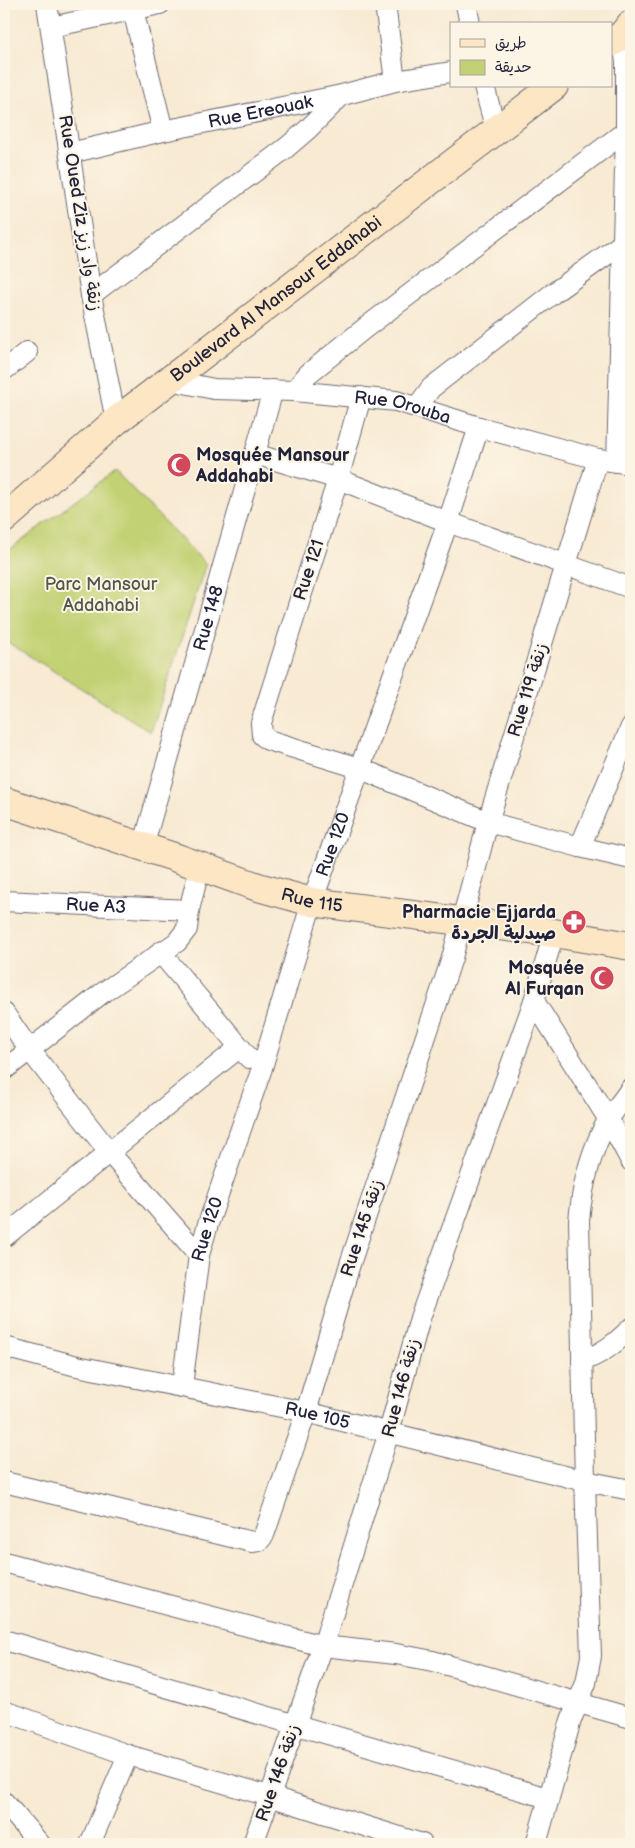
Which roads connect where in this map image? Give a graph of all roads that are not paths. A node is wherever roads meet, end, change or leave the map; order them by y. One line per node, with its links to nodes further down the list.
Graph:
1 (47, 4): 7 (street, Rue Oued Ziz زنقة واد زيز)
2 (160, 4): 5 (street)
3 (385, 4): 10 (street)
4 (466, 4): 6 (street)
5 (133, 10): 7 (street); 15 (street)
6 (470, 22)
7 (51, 27): 17 (street, Rue Oued Ziz زنقة واد زيز)
8 (624, 45): 16 (street, Rue 119 زنقة)
9 (450, 72): 10 (street, Rue Ereouak)
10 (396, 81): 13 (street, Rue Ereouak)
11 (485, 88): 14 (street)
12 (551, 88): 14 (main road, Boulevard Al Mansour Eddahabi)
13 (342, 94): 15 (street, Rue Ereouak); 19 (street)
14 (496, 130): 22 (main road, Boulevard Al Mansour Eddahabi)
15 (163, 131): 17 (street, Rue Ereouak)
16 (626, 131): 18 (street, Rue 119 زنقة); 24 (street)
17 (70, 153): 19 (street, Rue Oued Ziz زنقة واد زيز)
18 (623, 243): 26 (street); 30 (street, Rue 119 زنقة)
19 (91, 294): 27 (street, Rue Oued Ziz زنقة واد زيز)
20 (26, 352): 21 (street)
21 (4, 370)
22 (169, 380): 23 (street, Rue Orouba); 27 (main road, Boulevard Al Mansour Eddahabi)
23 (273, 390): 24 (street, Rue Orouba); 29 (street, Rue 148)
24 (294, 390): 25 (street, Rue Orouba)
25 (361, 397): 26 (street, Rue Orouba); 31 (street, Rue 121)
26 (417, 407): 28 (street, Rue Orouba)
27 (116, 421): 32 (main road, Boulevard Al Mansour Eddahabi)
28 (479, 427): 30 (street, Rue Orouba); 33 (street, Rue 120)
29 (255, 454): 31 (street); 40 (street, Rue 148)
30 (615, 462): 34 (street, Rue 119 زنقة)
31 (338, 479): 33 (street); 37 (street, Rue 121)
32 (4, 520)
33 (448, 522): 34 (street); 37 (street, Rue 120)
34 (565, 564): 35 (street); 39 (street, Rue 119 زنقة)
35 (631, 588)
36 (631, 727): 41 (street)
37 (359, 768): 39 (street); 45 (street, Rue 120)
38 (4, 801): 40 (main road, Rue 115)
39 (488, 822): 41 (street); 47 (street, Rue 119 زنقة)
40 (142, 847): 43 (main road, Rue 115)
41 (580, 847): 42 (street)
42 (631, 859)
43 (200, 867): 45 (main road, Rue 115); 46 (street)
44 (4, 901): 46 (street, Rue A3)
45 (312, 902): 47 (main road, Rue 115); 56 (street, Rue 120)
46 (189, 910): 50 (street)
47 (461, 921): 48 (main road, Rue 115); 67 (street, Rue 145 زنقة)
48 (554, 933): 49 (main road, Rue 115); 51 (street, Rue 146 زنقة)
49 (631, 946)
50 (160, 952): 53 (street); 54 (street)
51 (534, 1001): 58 (street); 68 (street, Rue 146 زنقة)
52 (4, 1013): 54 (street)
53 (240, 1047): 56 (street); 59 (street)
54 (29, 1049): 55 (street); 59 (street)
55 (4, 1070)
56 (261, 1071): 62 (street, Rue 120)
57 (631, 1088): 58 (street)
58 (609, 1120): 60 (street); 65 (street)
59 (109, 1152): 61 (street); 62 (street)
60 (631, 1161)
61 (4, 1237)
62 (199, 1254): 66 (street, Rue 120)
63 (631, 1328): 65 (street)
64 (4, 1346): 66 (street, Rue 105)
65 (582, 1361): 69 (street)
66 (182, 1386): 67 (street, Rue 105)
67 (306, 1412): 68 (street, Rue 105); 70 (street, Rue 145 زنقة)
68 (389, 1432): 69 (street, Rue 105); 74 (street, Rue 146 زنقة)
69 (585, 1481): 71 (street, Rue 105); 75 (street)
70 (4, 1482)
71 (631, 1490)
72 (4, 1562): 74 (street)
73 (4, 1640): 78 (street)
74 (323, 1646): 75 (street); 78 (street, Rue 146 زنقة)
75 (578, 1704): 77 (street); 81 (street)
76 (4, 1711): 79 (street)
77 (631, 1718)
78 (295, 1724): 80 (street, Rue 146 زنقة); 81 (street)
79 (128, 1755): 80 (street); 84 (street)
80 (269, 1796): 85 (street, Rue 146 زنقة); 86 (street)
81 (548, 1798): 87 (street)
82 (4, 1802): 83 (street)
83 (38, 1844)
84 (90, 1844)
85 (254, 1844)
86 (422, 1844)
87 (536, 1844)

